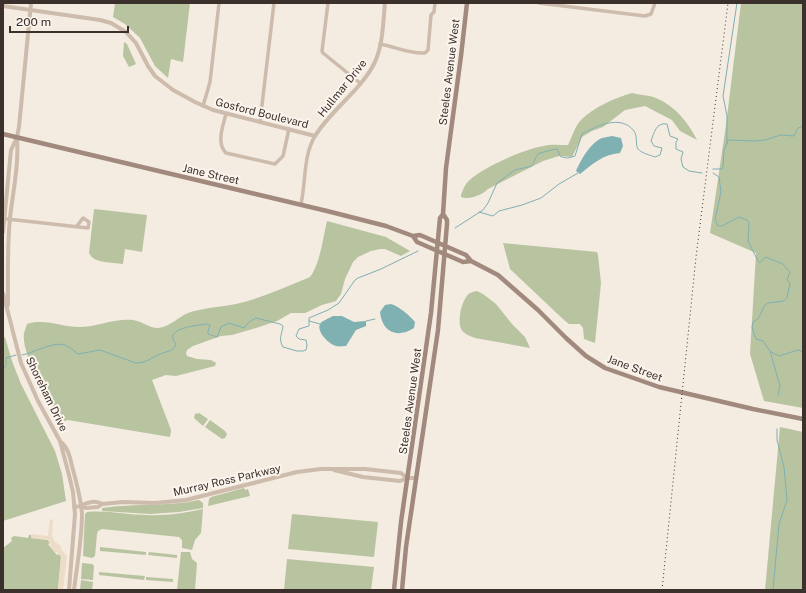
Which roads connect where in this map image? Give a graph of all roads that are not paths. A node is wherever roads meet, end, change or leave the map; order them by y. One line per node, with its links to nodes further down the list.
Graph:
1 (31, 3): 11 (street, Shoreham Drive)
2 (219, 3): 14 (street)
3 (274, 3): 16 (street)
4 (328, 3): 13 (street)
5 (384, 3): 12 (street, Hullmar Drive)
6 (435, 3): 12 (street)
7 (467, 3): 22 (main road, Steeles Avenue West)
8 (539, 3): 9 (street)
9 (655, 3)
10 (3, 6): 11 (street, Gosford Boulevard)
11 (30, 10): 14 (street, Gosford Boulevard); 20 (street, Shoreham Drive)
12 (380, 44): 13 (street, Hullmar Drive)
13 (360, 83): 19 (street, Hullmar Drive)
14 (203, 106): 15 (street, Gosford Boulevard)
15 (226, 114): 16 (street, Gosford Boulevard); 17 (street)
16 (260, 122): 17 (street, Gosford Boulevard)
17 (289, 129): 19 (street, Gosford Boulevard)
18 (3, 134): 20 (main road, Jane Street)
19 (315, 136): 21 (street, Hullmar Drive)
20 (17, 138): 21 (main road, Jane Street); 23 (street, Shoreham Drive); 24 (street, Shoreham Drive)
21 (301, 204): 27 (main road, Jane Street)
22 (443, 214): 28 (main road, Steeles Avenue West); 29 (main road, Steeles Avenue West)
23 (4, 218): 24 (street); 26 (street, Shoreham Drive)
24 (10, 219): 25 (street); 34 (street, Shoreham Drive)
25 (77, 226)
26 (3, 232)
27 (413, 236): 28 (main road, Jane Street); 30 (main road, Jane Street)
28 (438, 243): 29 (main road, Jane Street); 30 (main road, Steeles Avenue West)
29 (445, 246): 31 (main road, Steeles Avenue West); 32 (main road, Jane Street)
30 (437, 251): 31 (main road, Jane Street); 35 (main road, Steeles Avenue West)
31 (445, 254): 32 (main road, Jane Street); 36 (main road, Steeles Avenue West)
32 (471, 261): 37 (main road, Jane Street)
33 (3, 293): 34 (street, Shoreham Drive)
34 (8, 308): 38 (street, Shoreham Drive)
35 (419, 397): 36 (main road); 40 (main road, Steeles Avenue West)
36 (427, 398): 41 (main road, Steeles Avenue West)
37 (803, 419)
38 (60, 442): 42 (street, Shoreham Drive); 43 (street, Shoreham Drive)
39 (331, 469): 40 (street, Murray Ross Parkway); 40 (street, Murray Ross Parkway); 42 (street, Murray Ross Parkway)
40 (408, 478): 41 (street, Murray Ross Parkway); 46 (main road, Steeles Avenue West)
41 (416, 478): 47 (main road, Steeles Avenue West)
42 (81, 506): 43 (street, Murray Ross Parkway); 45 (street, Shoreham Drive)
43 (74, 507): 44 (street, Shoreham Drive)
44 (69, 590)
45 (74, 590)
46 (394, 590)
47 (402, 590)

